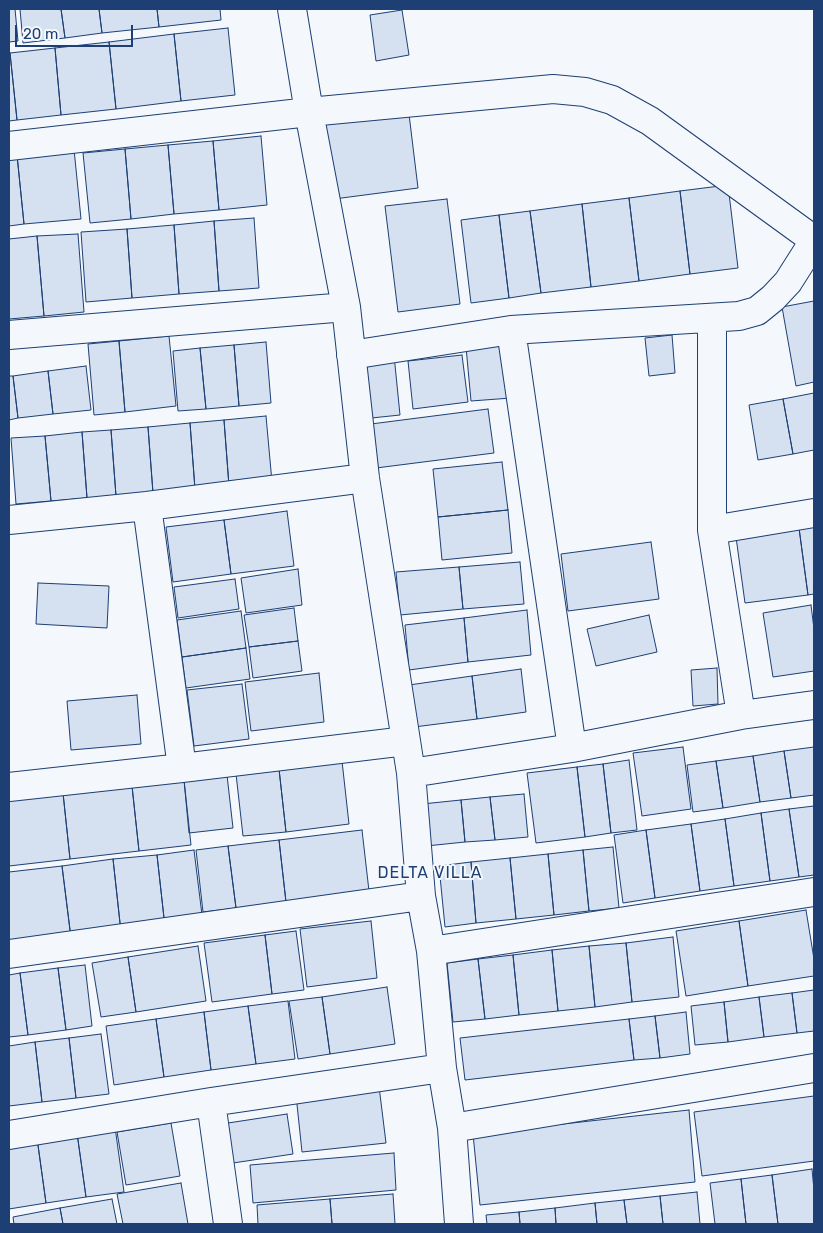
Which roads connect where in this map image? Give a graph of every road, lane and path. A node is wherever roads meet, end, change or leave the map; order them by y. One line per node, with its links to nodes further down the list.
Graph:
1 (292, 9): 2 (street)
2 (309, 112): 3 (street); 4 (street); 5 (street)
3 (9, 146)
4 (814, 240): 6 (street)
5 (346, 307): 8 (street); 9 (street)
6 (712, 318): 7 (street); 14 (street)
7 (511, 330): 9 (street); 18 (street)
8 (9, 335)
9 (351, 355): 10 (street)
10 (365, 478): 11 (street); 17 (street)
11 (147, 506): 13 (street); 19 (street)
12 (814, 512): 14 (street)
13 (9, 520)
14 (712, 530): 16 (street)
15 (814, 705): 16 (street)
16 (741, 715): 18 (street)
17 (406, 741): 19 (street); 20 (street)
18 (572, 748): 20 (street)
19 (182, 768): 21 (street)
20 (411, 773): 23 (street)
21 (9, 787)
22 (814, 892): 24 (street)
23 (421, 896): 24 (street); 25 (street)
24 (431, 951): 26 (street)
25 (9, 954)
26 (442, 1068): 28 (street); 29 (street)
27 (814, 1068): 29 (street)
28 (211, 1102): 30 (street); 31 (street)
29 (452, 1128): 32 (street)
30 (9, 1135)
31 (228, 1224)
32 (459, 1224)

